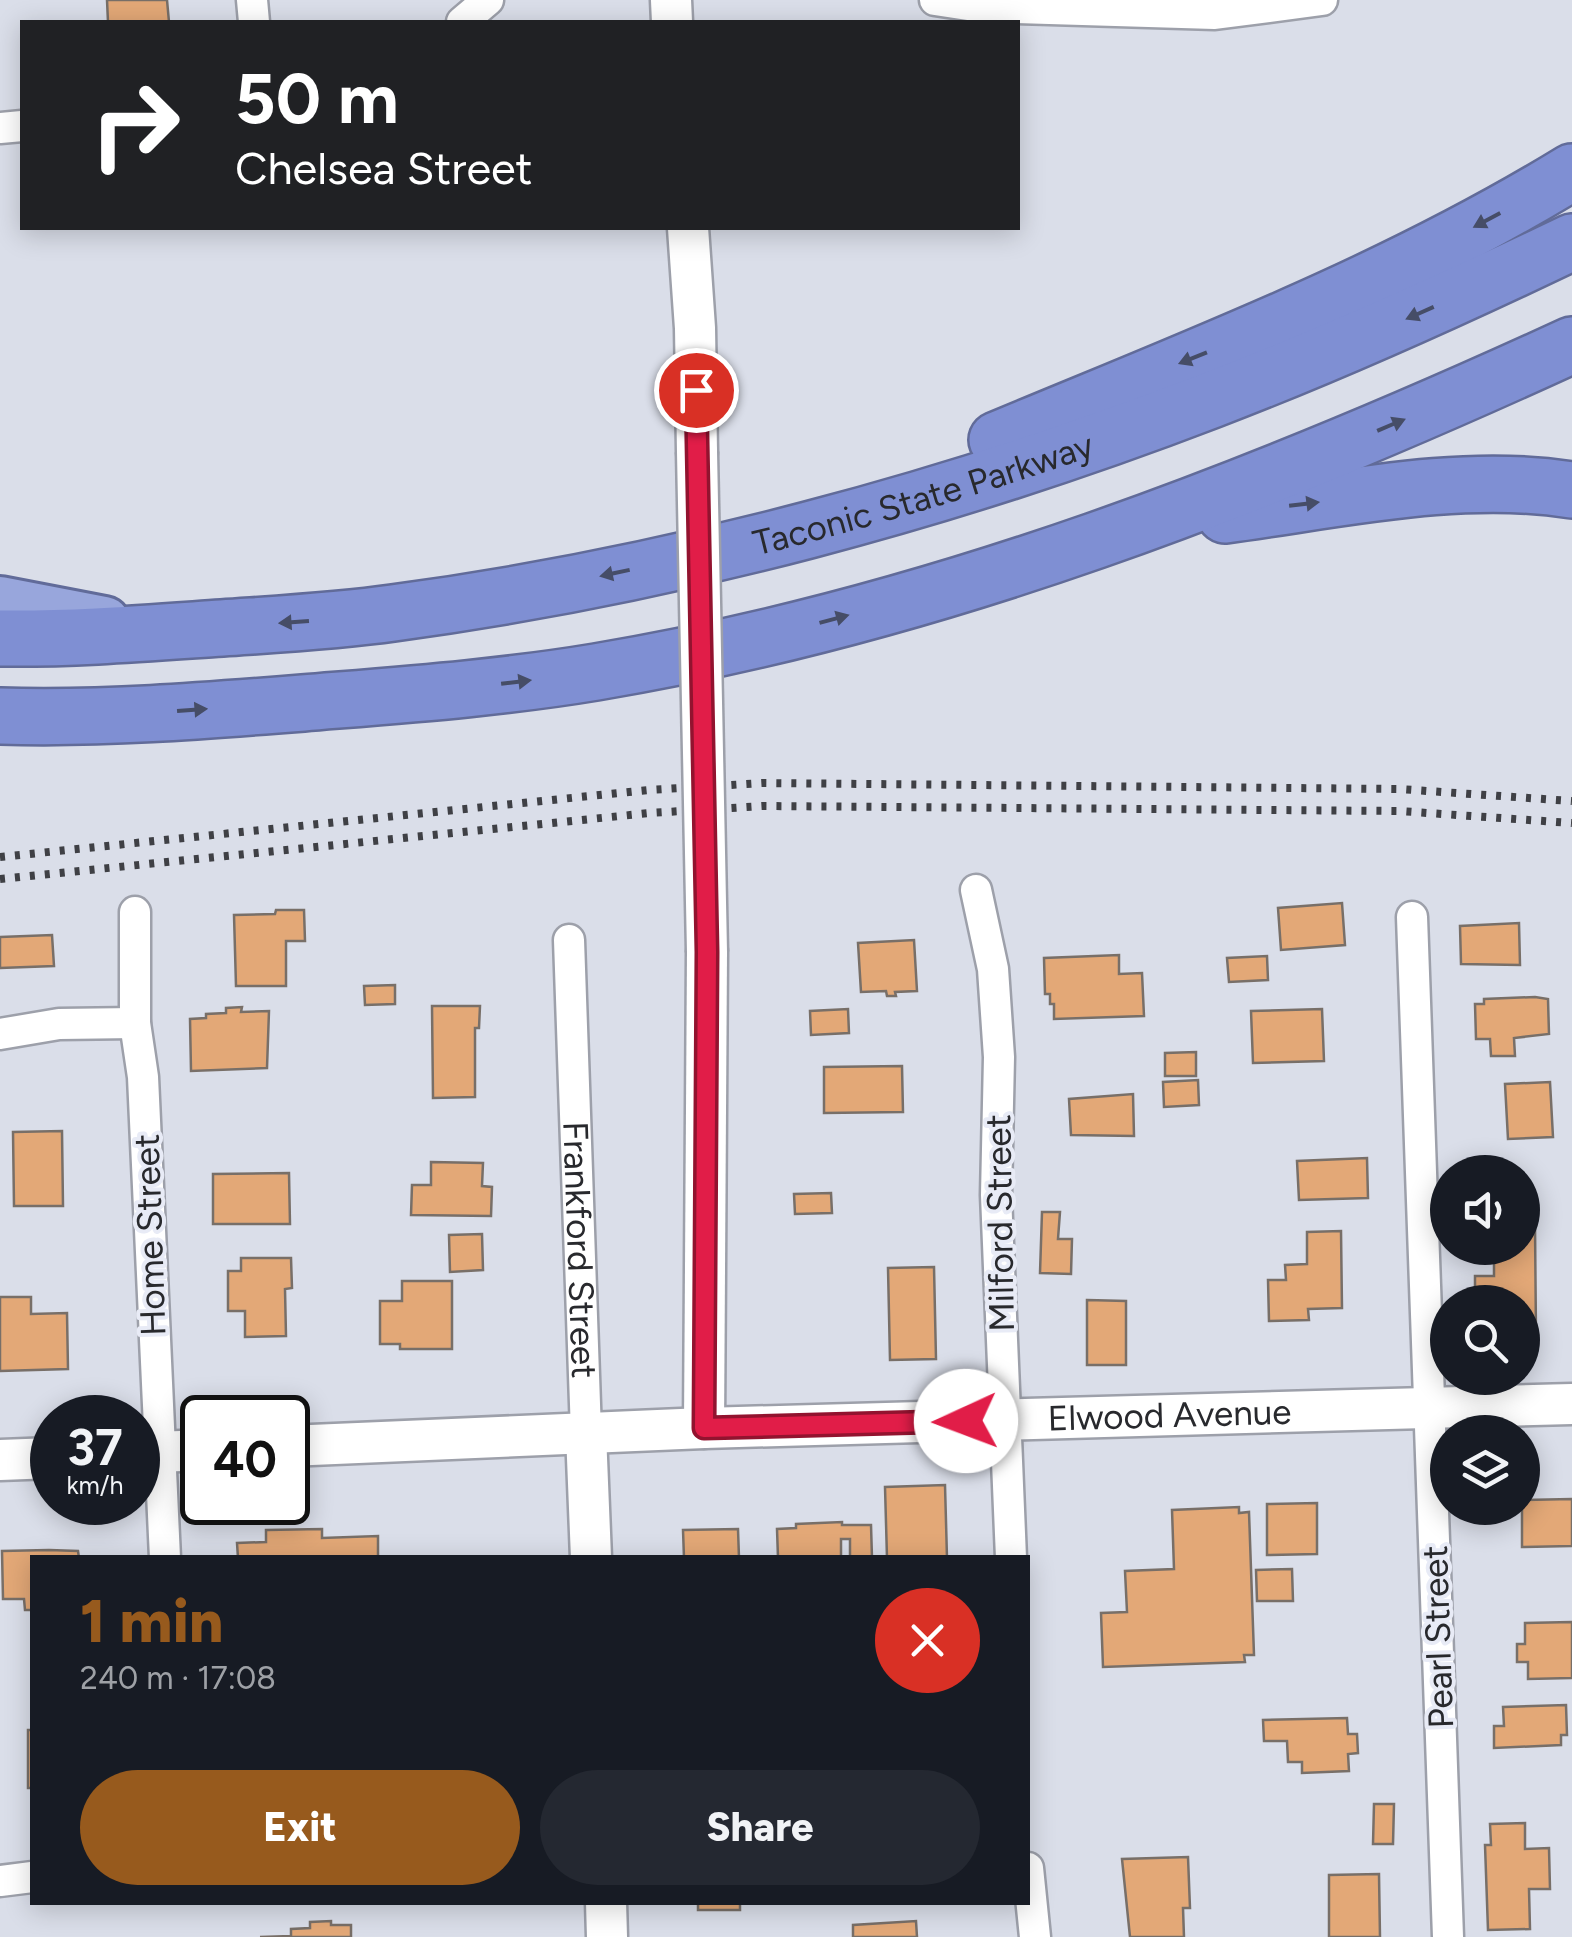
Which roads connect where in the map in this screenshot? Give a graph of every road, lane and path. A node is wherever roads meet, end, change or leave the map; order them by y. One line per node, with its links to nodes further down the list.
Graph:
1 (488, 0): 5 (street)
2 (935, 0): 4 (street)
3 (1322, 0): 4 (street)
4 (1098, 4)
5 (464, 20)
6 (1572, 172): 12 (highway, one-way to 12)
7 (688, 230): 27 (street, bridge)
8 (1572, 242): 12 (highway, Taconic State Parkway, one-way to 12)
9 (1572, 345): 11 (highway, one-way to 9)
10 (1572, 490): 11 (highway, one-way to 10)
11 (1138, 526): 16 (highway, one-way to 11)
12 (745, 545): 14 (highway, Taconic State Parkway, one-way to 14)
13 (0, 604): 14 (highway, Taconic State Parkway)
14 (155, 633): 15 (highway)
15 (0, 638)
16 (0, 718)
17 (976, 890): 26 (street, Milford Street)
18 (135, 912): 21 (street, Home Street)
19 (1412, 917): 25 (street, Pearl Street)
20 (569, 940): 28 (street, Frankford Street)
21 (135, 1023): 22 (street); 23 (street, Home Street)
22 (0, 1034)
23 (147, 1395)
24 (1572, 1404): 25 (street, Elwood Avenue)
25 (1430, 1407): 26 (street, Elwood Avenue); 42 (street, Pearl Street)
26 (1003, 1420): 27 (street, Elwood Avenue); 35 (street, Milford Street)
27 (704, 1428): 28 (street, Elwood Avenue)
28 (586, 1434): 29 (street, Elwood Avenue); 34 (street, Frankford Street)
29 (310, 1445)
30 (30, 1459): 31 (street)
31 (0, 1460)
32 (160, 1525): 33 (street, Home Street)
33 (165, 1555)
34 (591, 1555)
35 (1010, 1555)
36 (30, 1877): 37 (street)
37 (0, 1881)
38 (1030, 1888): 41 (street)
39 (606, 1905): 40 (street)
40 (608, 1937)
41 (1035, 1937)
42 (1448, 1937)

